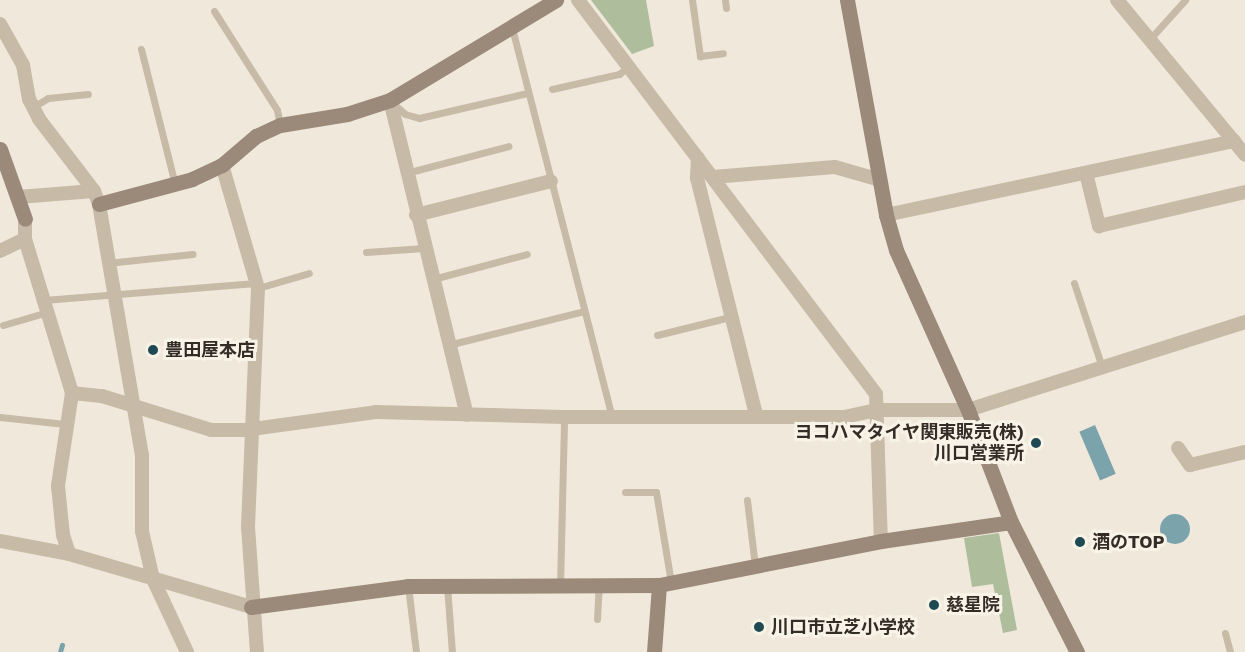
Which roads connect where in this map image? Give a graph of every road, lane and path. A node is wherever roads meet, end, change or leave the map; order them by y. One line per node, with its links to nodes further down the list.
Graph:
1 (556, 0): 9 (street)
2 (578, 0): 13 (street)
3 (692, 0): 12 (lane)
4 (848, 0): 30 (street)
5 (1117, 0): 10 (street)
6 (1185, 0): 10 (lane)
7 (214, 10): 19 (lane)
8 (0, 24): 18 (street)
9 (512, 28): 15 (lane); 17 (street)
10 (1149, 40): 20 (street)
11 (141, 49): 32 (lane)
12 (723, 53)
13 (628, 67): 14 (lane); 24 (street)
14 (552, 89)
15 (527, 93): 17 (lane); 31 (lane)
16 (88, 94): 18 (lane)
17 (390, 100): 19 (street); 27 (street)
18 (33, 107): 35 (street)
19 (280, 125): 25 (street)
20 (1234, 141): 23 (street); 28 (street)
21 (508, 146): 27 (lane)
22 (0, 149): 26 (street)
23 (1245, 155)
24 (698, 158): 29 (street); 53 (street)
25 (222, 165): 32 (street); 49 (street)
26 (4, 170): 34 (street)
27 (406, 172): 36 (street)
28 (1086, 173): 33 (street); 37 (street)
29 (713, 177): 30 (street); 61 (street)
30 (880, 180): 37 (street)
31 (551, 181): 36 (street); 52 (lane)
32 (175, 184): 35 (street)
33 (1245, 192)
34 (18, 197): 35 (street); 38 (street)
35 (96, 197): 45 (street)
36 (416, 215): 40 (street)
37 (885, 215): 62 (street)
38 (25, 219): 39 (street)
39 (25, 239): 41 (street); 51 (street)
40 (424, 248): 42 (lane); 47 (street)
41 (0, 251)
42 (366, 252)
43 (193, 254): 45 (lane)
44 (526, 254): 47 (lane)
45 (107, 263): 50 (street)
46 (309, 273): 49 (lane)
47 (432, 279): 57 (street)
48 (1074, 283): 58 (lane)
49 (257, 285): 50 (lane); 69 (street)
50 (112, 293): 51 (lane); 60 (street)
51 (46, 306): 55 (lane); 59 (street)
52 (584, 311): 57 (lane); 67 (lane)
53 (730, 317): 56 (lane); 64 (street)
54 (1245, 322): 58 (street)
55 (3, 325)
56 (657, 335)
57 (448, 345): 63 (street)
58 (1102, 367): 62 (street)
59 (72, 393): 60 (street); 68 (street)
60 (134, 407): 69 (street); 79 (street)
61 (877, 410): 62 (street); 64 (street); 75 (street)
62 (968, 410): 74 (street)
63 (467, 415): 66 (street); 69 (street)
64 (756, 415): 67 (street)
65 (0, 417): 68 (lane)
66 (564, 417): 67 (street); 84 (lane)
67 (612, 417)
68 (65, 424): 77 (street)
69 (255, 428): 85 (street)
70 (1178, 448): 71 (street)
71 (1245, 452)
72 (625, 492): 80 (lane)
73 (747, 500): 78 (lane)
74 (1011, 522): 75 (street); 93 (street)
75 (881, 541): 78 (street)
76 (0, 542): 77 (street)
77 (69, 554): 79 (street)
78 (755, 566): 80 (street)
79 (153, 579): 85 (street); 88 (street)
80 (665, 584): 81 (street); 92 (street)
81 (599, 585): 84 (street); 86 (lane)
82 (408, 586): 83 (street); 85 (street); 90 (lane)
83 (447, 586): 84 (street); 91 (lane)
84 (560, 586)
85 (251, 607): 89 (street)
86 (597, 619)
87 (1225, 633): 94 (lane)
88 (187, 652)
89 (257, 652)
90 (416, 652)
91 (452, 652)
92 (654, 652)
93 (1077, 652)
94 (1230, 652)

